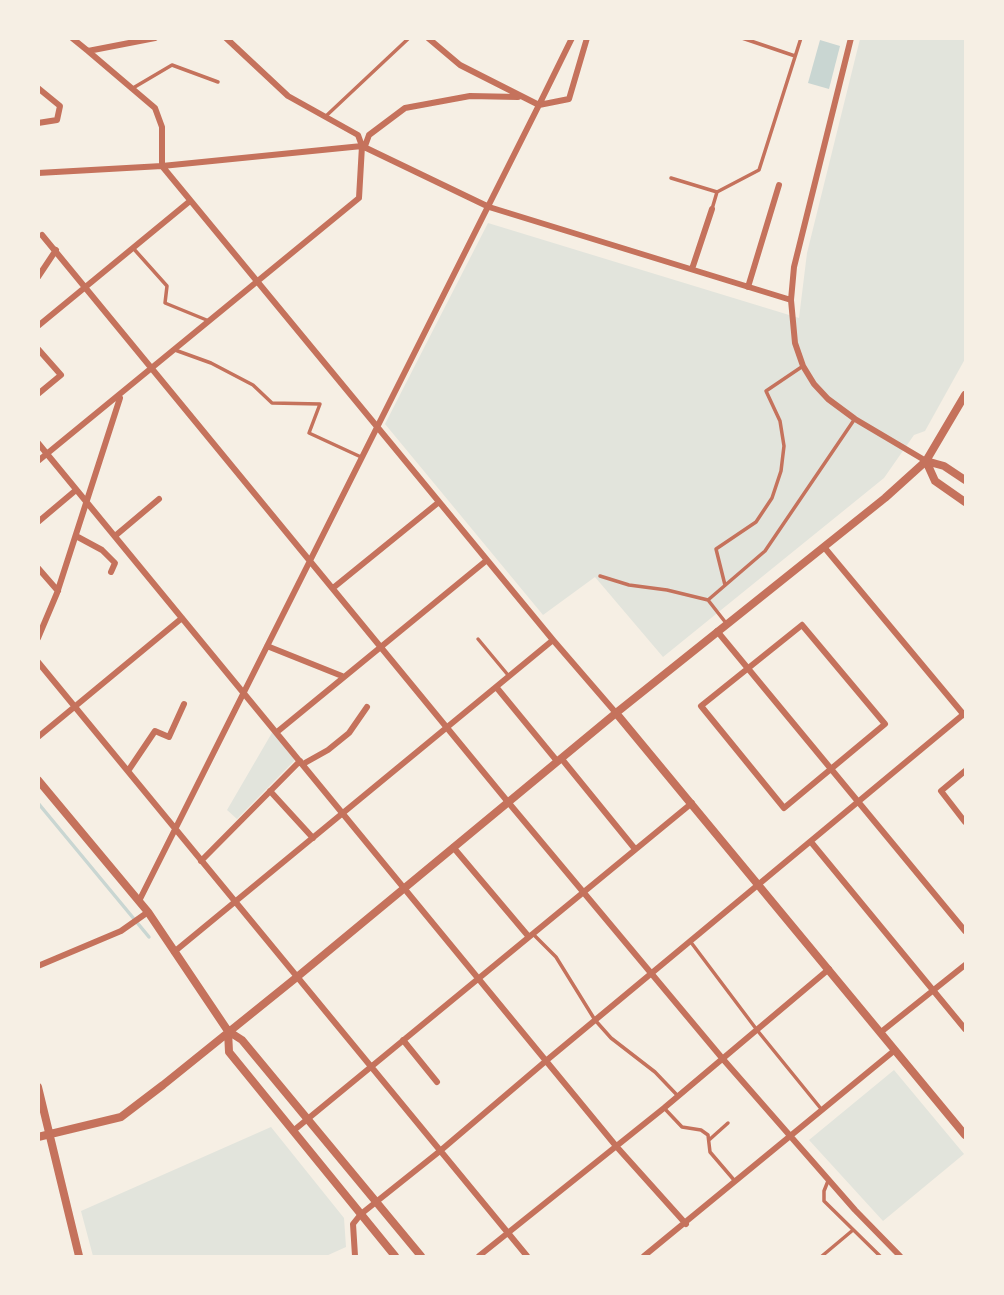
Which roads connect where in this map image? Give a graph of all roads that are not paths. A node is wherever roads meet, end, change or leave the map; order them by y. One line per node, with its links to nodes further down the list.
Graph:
1 (72, 38): 12 (street)
2 (155, 38): 11 (street)
3 (226, 38): 19 (street)
4 (409, 38): 19 (lane)
5 (428, 38): 17 (street)
6 (572, 38): 18 (street)
7 (587, 38): 18 (street)
8 (741, 38): 13 (lane)
9 (801, 38): 13 (lane)
10 (851, 38): 38 (street)
11 (140, 40): 12 (street)
12 (88, 51): 16 (street)
13 (795, 56): 26 (lane)
14 (218, 82): 16 (lane)
15 (38, 88): 20 (street)
16 (133, 88): 22 (street)
17 (520, 97): 18 (street); 21 (street)
18 (539, 105): 28 (street)
19 (324, 118): 21 (street)
20 (38, 123)
21 (363, 146): 22 (street); 28 (street); 35 (street)
22 (162, 166): 23 (street); 27 (street)
23 (38, 173)
24 (671, 178): 26 (lane)
25 (779, 185): 37 (street)
26 (717, 192): 29 (lane)
27 (190, 201): 31 (street); 35 (street)
28 (489, 207): 33 (street); 49 (street)
29 (712, 209): 33 (street)
30 (42, 235): 32 (street)
31 (133, 248): 36 (street); 39 (lane)
32 (56, 250): 34 (street); 36 (street)
33 (692, 269): 37 (street)
34 (38, 277)
35 (256, 281): 39 (street); 49 (street)
36 (85, 286): 40 (street); 44 (street)
37 (748, 286): 38 (street)
38 (791, 300): 43 (street)
39 (209, 321): 42 (street)
40 (38, 326)
41 (38, 349): 45 (street)
42 (175, 350): 44 (street); 52 (lane)
43 (803, 366): 48 (street); 70 (lane)
44 (151, 369): 47 (street); 65 (street)
45 (38, 394)
46 (965, 395): 54 (street)
47 (121, 396): 51 (street); 60 (street)
48 (855, 419): 54 (street); 70 (lane)
49 (377, 426): 52 (street); 58 (street)
50 (38, 443): 51 (street)
51 (47, 454): 53 (street); 56 (street)
52 (363, 458): 65 (street)
53 (38, 461)
54 (926, 461): 55 (street); 59 (street); 64 (street)
55 (965, 480)
56 (76, 490): 60 (street); 61 (street)
57 (159, 499): 63 (street)
58 (439, 502): 66 (street); 71 (street)
59 (965, 502)
60 (88, 503): 62 (street); 63 (street)
61 (38, 522)
62 (76, 536): 68 (street); 72 (street)
63 (115, 536): 74 (street)
64 (824, 547): 75 (street); 92 (street)
65 (310, 559): 71 (street); 80 (street)
66 (486, 560): 79 (street); 81 (street)
67 (38, 568): 72 (street)
68 (111, 572)
69 (600, 576): 73 (lane)
70 (725, 585): 73 (lane)
71 (333, 588): 81 (street)
72 (58, 591): 77 (street)
73 (708, 600): 75 (lane)
74 (182, 618): 87 (street); 89 (street)
75 (727, 624): 76 (street)
76 (717, 631): 83 (street); 91 (street)
77 (38, 638)
78 (478, 639): 85 (lane)
79 (553, 640): 85 (street); 91 (street)
80 (267, 646): 84 (street); 87 (street)
81 (381, 646): 84 (street); 93 (street)
82 (38, 662): 89 (street)
83 (748, 668): 98 (street); 98 (street); 98 (street)
84 (342, 676): 94 (street)
85 (509, 677): 86 (street)
86 (496, 688): 93 (street); 96 (street)
87 (245, 692): 94 (street); 108 (street)
88 (184, 704): 99 (street)
89 (76, 706): 95 (street); 99 (street)
90 (367, 707): 97 (street)
91 (616, 713): 96 (street); 105 (street)
92 (965, 714): 103 (street)
93 (448, 728): 104 (street); 106 (street)
94 (277, 732): 97 (street)
95 (38, 737)
96 (559, 760): 104 (street); 112 (street)
97 (302, 762): 102 (street); 106 (street)
98 (831, 769): 103 (street)
99 (128, 771): 108 (street)
100 (965, 771): 107 (street)
101 (38, 780): 117 (street)
102 (270, 791): 109 (street); 113 (street)
103 (859, 801): 110 (street); 120 (street)
104 (508, 802): 111 (street); 116 (street)
105 (692, 803): 112 (street); 114 (street)
106 (344, 813): 109 (street); 115 (street)
107 (965, 822)
108 (175, 829): 113 (street); 117 (street)
109 (313, 838): 118 (street)
110 (811, 842): 114 (street); 130 (street)
111 (453, 847): 115 (street); 121 (street)
112 (635, 849): 116 (street)
113 (201, 861): 118 (street)
114 (758, 884): 122 (street); 126 (street)
115 (405, 887): 128 (street); 129 (street)
116 (583, 892): 121 (street); 127 (street)
117 (139, 901): 119 (street)
118 (235, 903): 123 (street); 128 (street)
119 (148, 912): 123 (street); 124 (street)
120 (965, 931)
121 (531, 935): 129 (street); 131 (lane)
122 (690, 941): 127 (street); 133 (lane)
123 (174, 952): 134 (street)
124 (38, 965)
125 (965, 965): 130 (street)
126 (829, 970): 133 (street); 135 (street)
127 (652, 972): 131 (street); 138 (street)
128 (297, 977): 134 (street); 140 (street)
129 (479, 978): 136 (street); 139 (street)
130 (934, 990): 132 (street); 135 (street)
131 (595, 1020): 139 (street); 143 (lane)
132 (965, 1029)
133 (757, 1030): 138 (street); 145 (lane)
134 (228, 1031): 146 (street); 148 (street); 149 (street)
135 (881, 1032): 137 (street)
136 (403, 1040): 140 (street); 141 (street)
137 (895, 1050): 145 (street); 150 (street)
138 (722, 1058): 143 (street); 152 (street)
139 (547, 1060): 154 (street); 155 (street)
140 (371, 1067): 146 (street); 155 (street)
141 (437, 1082)
142 (38, 1087): 149 (street)
143 (677, 1095): 144 (street)
144 (664, 1108): 153 (lane); 154 (street)
145 (822, 1110): 152 (street)
146 (308, 1118): 148 (street); 158 (street)
147 (728, 1123): 153 (lane)
148 (293, 1131): 159 (street)
149 (50, 1135): 151 (street); 163 (street)
150 (965, 1135)
151 (38, 1137)
152 (789, 1137): 156 (street); 157 (street)
153 (709, 1140): 157 (lane)
154 (616, 1146): 160 (street); 162 (street)
155 (440, 1151): 158 (street); 162 (street)
156 (828, 1180): 161 (lane); 172 (street)
157 (735, 1182): 160 (street)
158 (376, 1201): 159 (street); 166 (street)
159 (361, 1214): 164 (street); 165 (street)
160 (686, 1224): 169 (street)
161 (853, 1230): 170 (lane); 171 (lane)
162 (508, 1234): 167 (street); 168 (street)
163 (79, 1256)
164 (355, 1256)
165 (396, 1256)
166 (421, 1256)
167 (480, 1256)
168 (527, 1256)
169 (644, 1256)
170 (822, 1256)
171 (880, 1256)
172 (900, 1256)

